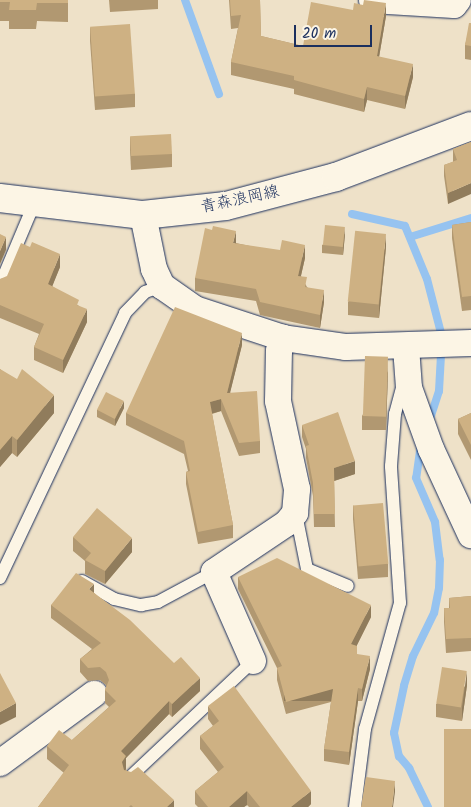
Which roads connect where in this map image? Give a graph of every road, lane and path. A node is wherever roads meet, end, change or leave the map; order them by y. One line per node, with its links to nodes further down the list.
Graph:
1 (372, 0): 2 (street)
2 (458, 0)
3 (471, 126): 6 (main road, 青森浪岡線)
4 (0, 198): 5 (main road, 青森浪岡線)
5 (34, 204): 6 (main road, 青森浪岡線); 7 (lane)
6 (143, 215): 8 (street)
7 (0, 285)
8 (162, 286): 9 (street); 16 (lane)
9 (283, 338): 11 (street); 13 (street)
10 (462, 343): 11 (street)
11 (416, 346): 12 (street)
12 (407, 381): 14 (street); 23 (lane)
13 (295, 514): 15 (street); 18 (lane)
14 (471, 535)
15 (214, 572): 17 (lane); 19 (street)
16 (0, 578)
17 (82, 581)
18 (348, 586)
19 (253, 661): 22 (lane)
20 (94, 694): 21 (street)
21 (0, 763)
22 (130, 777)
23 (355, 807)

